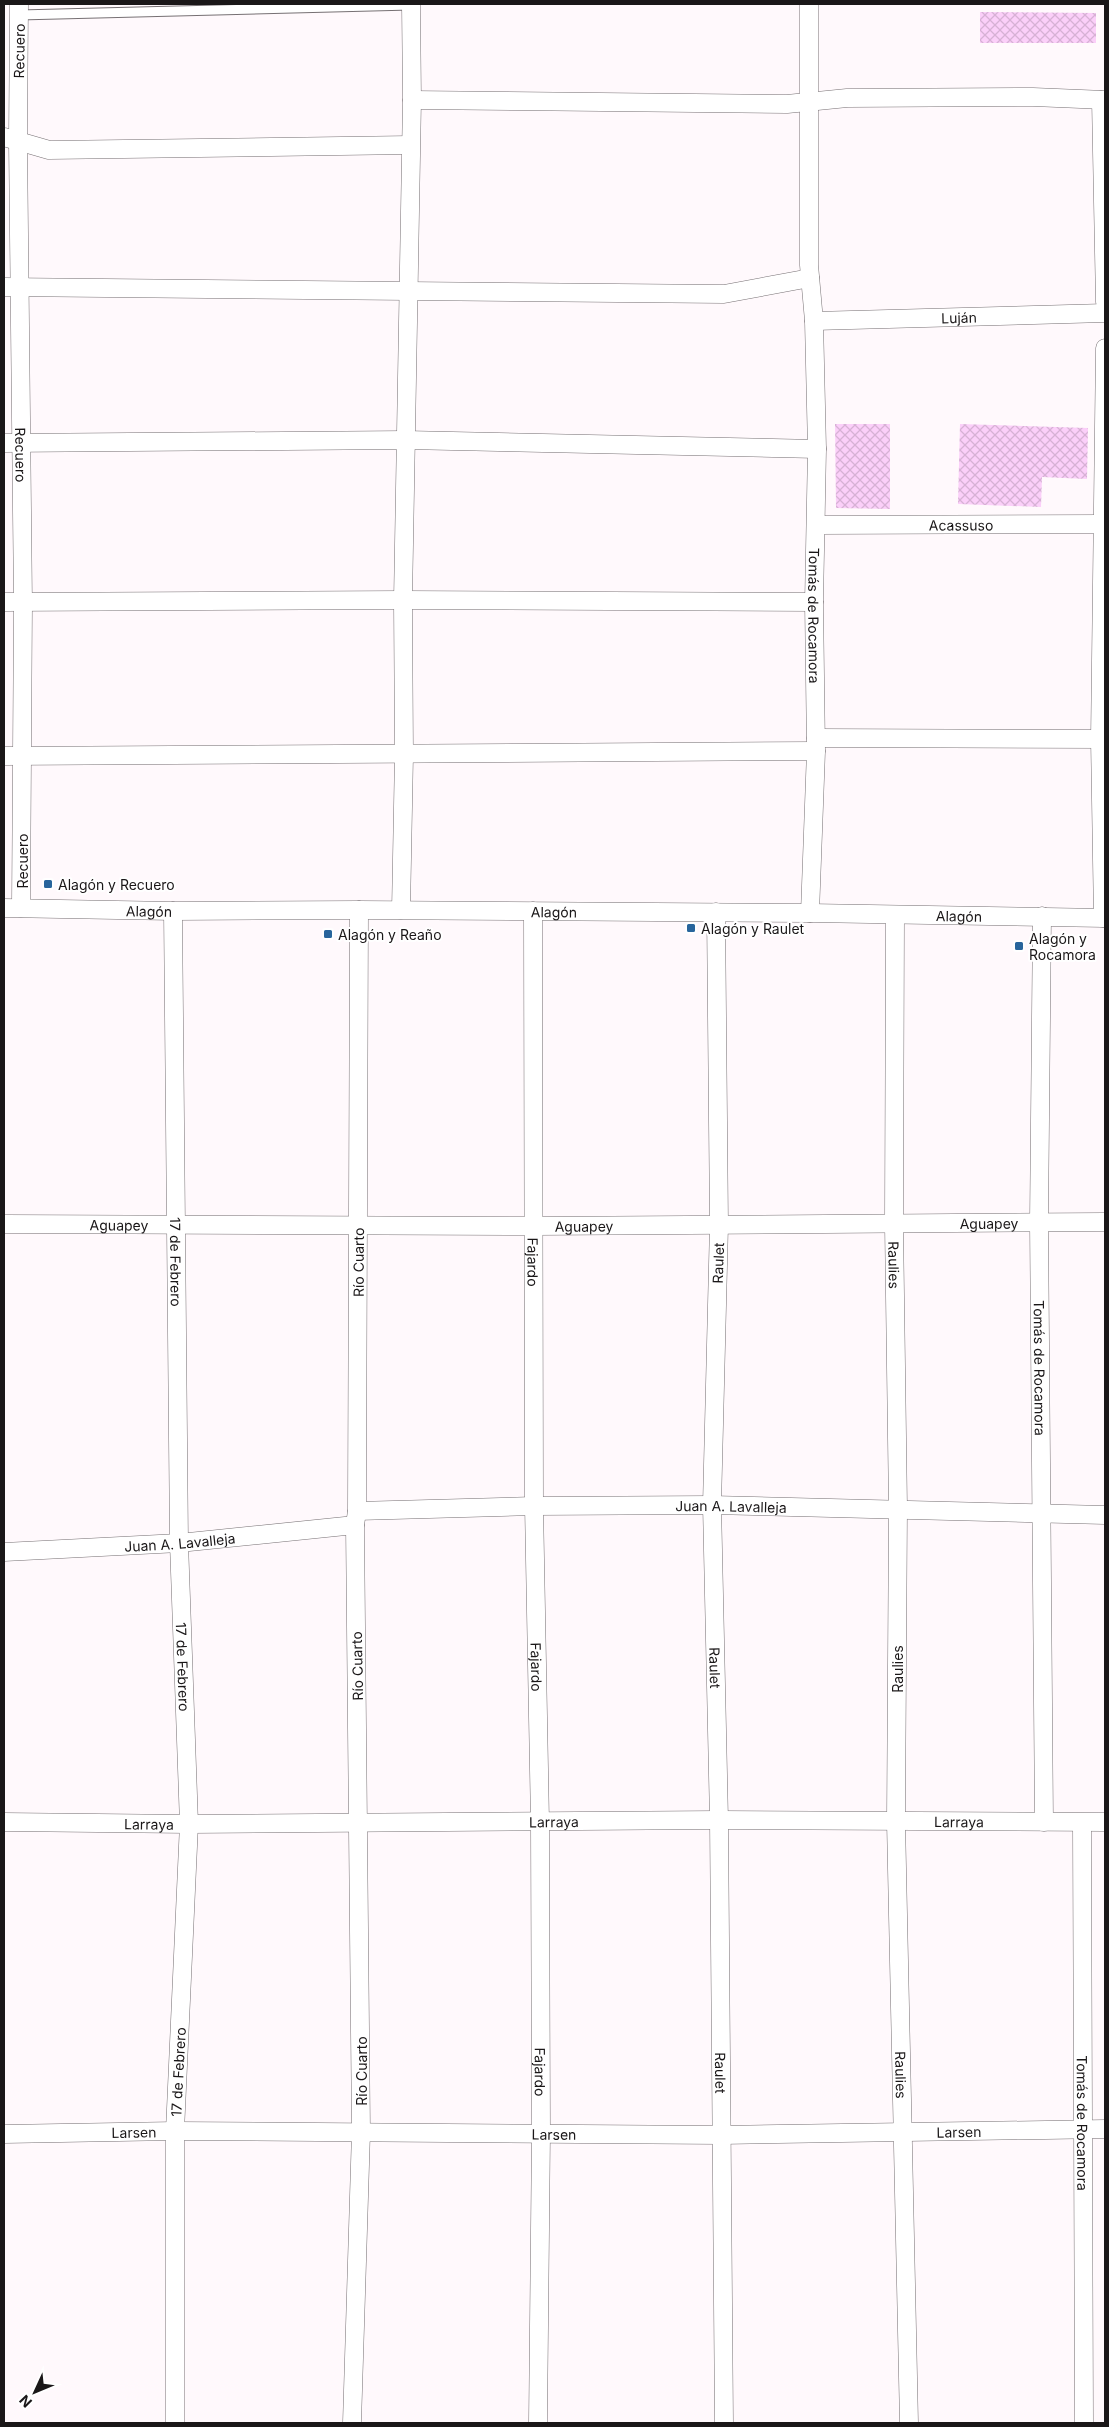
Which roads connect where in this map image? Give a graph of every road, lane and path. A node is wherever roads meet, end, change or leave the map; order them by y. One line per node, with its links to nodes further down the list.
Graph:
1 (411, 4): 3 (lane); 4 (street)
2 (808, 4): 6 (street, Tomás de Rocamora)
3 (19, 9): 7 (street, Recuero)
4 (412, 100): 6 (street); 8 (street)
5 (1103, 100): 6 (street); 12 (street)
6 (808, 102): 9 (street, Tomás de Rocamora)
7 (11, 139): 8 (street); 10 (street, Recuero)
8 (410, 146): 11 (street)
9 (810, 278): 11 (street); 14 (street, Tomás de Rocamora)
10 (11, 287): 11 (street); 18 (street, Recuero)
11 (410, 292): 16 (street)
12 (1105, 302)
13 (1105, 313): 14 (street, Luján)
14 (814, 321): 19 (street, Tomás de Rocamora)
15 (1105, 348): 20 (street)
16 (406, 440): 18 (street); 19 (street); 22 (street)
17 (4, 444): 18 (street)
18 (22, 444): 24 (street, Recuero)
19 (817, 449): 21 (street, Tomás de Rocamora)
20 (1105, 524): 21 (street, Acassuso); 26 (street)
21 (817, 525): 25 (street, Tomás de Rocamora)
22 (403, 600): 24 (street); 25 (street); 28 (street)
23 (4, 602): 24 (street)
24 (23, 602): 30 (street, Recuero)
25 (814, 602): 27 (street, Tomás de Rocamora)
26 (1102, 739): 27 (street); 41 (street)
27 (816, 744): 28 (street); 38 (street, Tomás de Rocamora)
28 (404, 754): 30 (street); 34 (street)
29 (4, 756): 30 (street)
30 (22, 756): 32 (street, Recuero)
31 (4, 908): 32 (street, Alagón)
32 (21, 908): 35 (street, Alagón)
33 (359, 910): 34 (street, Alagón); 35 (street, Alagón); 46 (street, Río Cuarto)
34 (401, 910): 36 (street, Alagón)
35 (172, 911): 44 (street, 17 de Febrero)
36 (533, 911): 37 (street, Alagón); 49 (street, Fajardo)
37 (716, 912): 38 (street, Alagón); 47 (street, Raulet)
38 (810, 913): 39 (street, Alagón)
39 (895, 916): 40 (street, Alagón); 48 (street, Raulies)
40 (1042, 916): 41 (street, Alagón); 42 (street, Tomás de Rocamora)
41 (1104, 918)
42 (1039, 1222): 43 (street, Aguapey); 48 (street, Aguapey); 53 (street, Tomás de Rocamora)
43 (1105, 1222)
44 (176, 1223): 45 (street, Aguapey); 46 (street, Aguapey); 56 (street, 17 de Febrero)
45 (4, 1224)
46 (358, 1225): 49 (street, Aguapey); 55 (street, Río Cuarto)
47 (719, 1225): 48 (street, Aguapey); 49 (street, Aguapey); 50 (street, Raulet)
48 (894, 1225): 52 (street, Raulies)
49 (535, 1226): 51 (street, Fajardo)
50 (712, 1505): 51 (street, Juan A. Lavalleja); 52 (street, Juan A. Lavalleja); 58 (street, Raulet)
51 (534, 1506): 55 (street, Juan A. Lavalleja); 61 (street, Fajardo)
52 (898, 1508): 53 (street, Juan A. Lavalleja); 62 (street, Raulies)
53 (1041, 1514): 54 (street, Juan A. Lavalleja); 63 (street, Tomás de Rocamora)
54 (1105, 1515)
55 (356, 1518): 56 (street, Juan A. Lavalleja); 60 (street, Río Cuarto)
56 (179, 1543): 57 (street, Juan A. Lavalleja); 66 (street, 17 de Febrero)
57 (4, 1552)
58 (719, 1820): 61 (street, Larraya); 62 (street, Larraya); 74 (street, Raulet)
59 (4, 1822): 66 (street, Larraya)
60 (360, 1822): 61 (street, Larraya); 66 (street, Larraya); 70 (street, Río Cuarto)
61 (540, 1822): 72 (street, Fajardo)
62 (896, 1822): 63 (street, Larraya); 71 (street, Raulies)
63 (1044, 1822): 65 (street, Larraya)
64 (1105, 1822): 65 (street, Larraya)
65 (1082, 1823): 68 (street, Tomás de Rocamora)
66 (189, 1824): 69 (street, 17 de Febrero)
67 (1105, 2129): 68 (street, Larsen)
68 (1082, 2130): 71 (street, Larsen); 80 (street, Tomás de Rocamora)
69 (175, 2131): 70 (street, Larsen); 73 (street, Larsen); 75 (street, 17 de Febrero)
70 (361, 2132): 72 (street, Larsen); 76 (street, Río Cuarto)
71 (903, 2132): 74 (street, Larsen); 79 (street, Raulies)
72 (541, 2133): 74 (street, Larsen); 77 (street, Fajardo)
73 (4, 2134)
74 (722, 2135): 78 (street, Raulet)
75 (175, 2423)
76 (352, 2423)
77 (538, 2423)
78 (724, 2423)
79 (908, 2423)
80 (1084, 2423)

